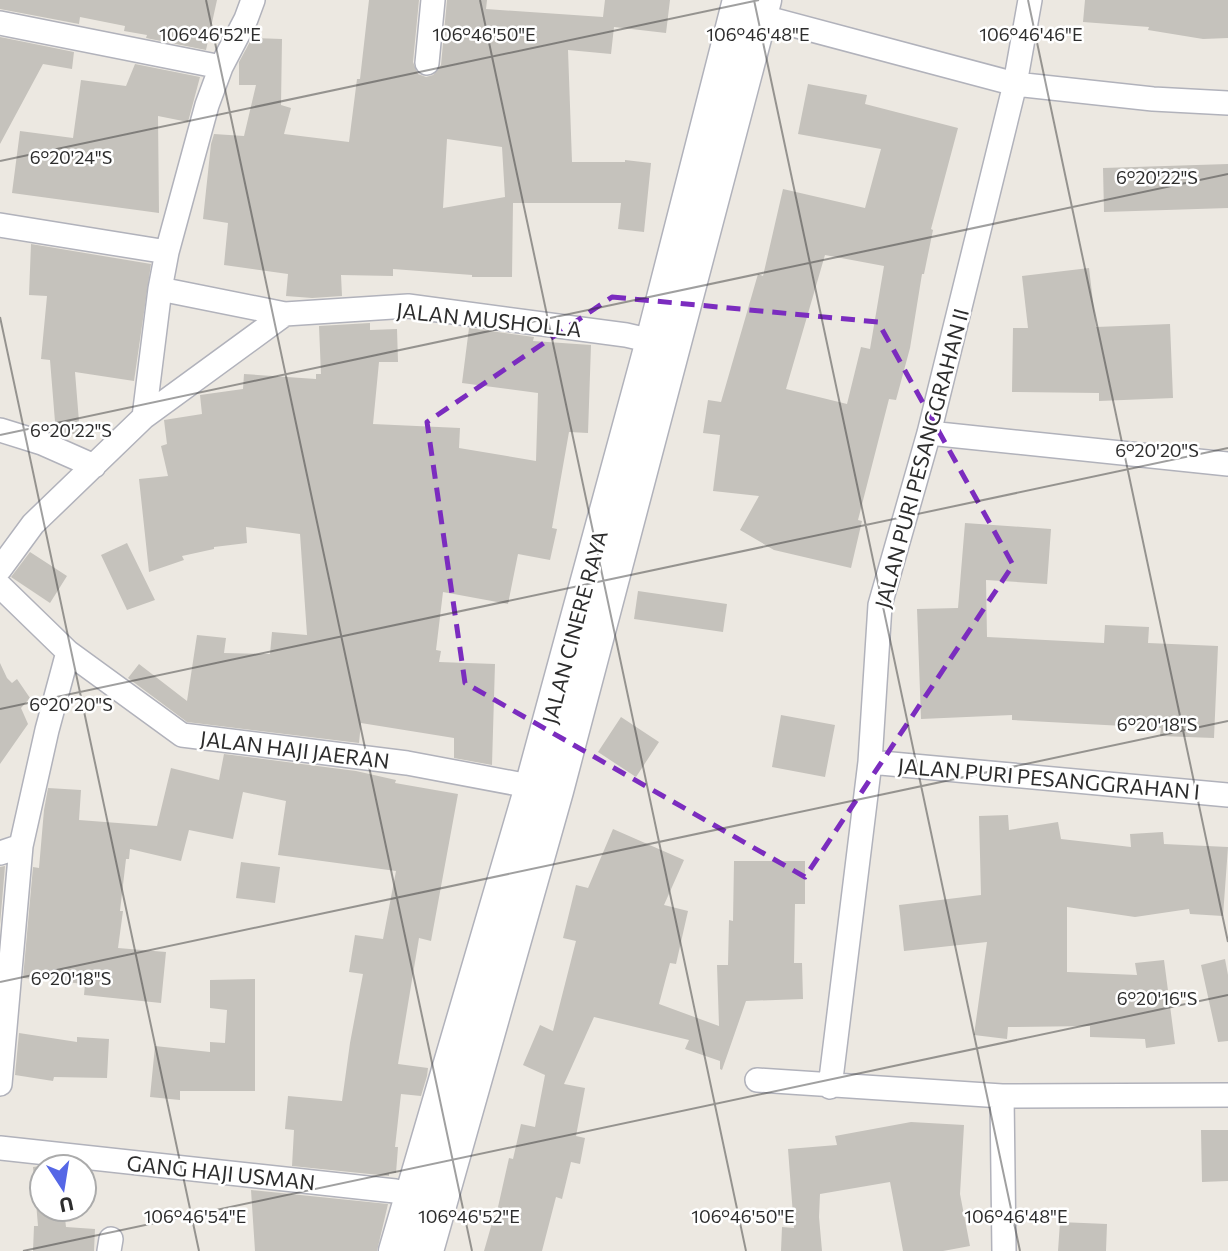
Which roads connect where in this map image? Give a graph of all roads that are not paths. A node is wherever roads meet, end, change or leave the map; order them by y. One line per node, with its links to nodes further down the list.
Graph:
1 (253, 0): 7 (street)
2 (433, 0): 6 (street)
3 (1030, 0): 8 (street, JALAN PURI PESANGGRAHAN II)
4 (750, 7): 8 (street); 14 (main road, JALAN CINERE RAYA); 24 (main road, JALAN CINERE RAYA)
5 (0, 23): 7 (street)
6 (427, 63)
7 (221, 67): 11 (street)
8 (1015, 84): 9 (street); 17 (street, JALAN PURI PESANGGRAHAN II)
9 (1228, 103)
10 (0, 225): 11 (street)
11 (167, 252): 12 (street)
12 (160, 289): 13 (street, JALAN MUSHOLLA); 15 (street)
13 (285, 314): 14 (street, JALAN MUSHOLLA); 15 (street)
14 (652, 341): 24 (main road, JALAN CINERE RAYA)
15 (144, 417): 19 (street)
16 (0, 430): 19 (street)
17 (929, 433): 18 (street); 23 (street, JALAN PURI PESANGGRAHAN II)
18 (1228, 464)
19 (94, 466): 20 (street)
20 (0, 569)
21 (0, 586): 22 (street, JALAN HAJI JAERAN)
22 (68, 652): 24 (street, JALAN HAJI JAERAN); 26 (street)
23 (870, 762): 25 (street, JALAN PURI PESANGGRAHAN I); 29 (street, JALAN PURI PESANGGRAHAN II)
24 (544, 789): 33 (main road, JALAN CINERE RAYA); 34 (main road, JALAN CINERE RAYA)
25 (1228, 795)
26 (11, 849): 28 (street)
27 (757, 1080): 29 (street)
28 (0, 1084)
29 (830, 1087): 31 (street)
30 (1228, 1095): 31 (street)
31 (1002, 1096): 37 (street)
32 (0, 1148): 33 (street, GANG HAJI USMAN)
33 (411, 1194): 34 (street, GANG HAJI USMAN); 35 (main road, JALAN CINERE RAYA)
34 (442, 1201): 36 (main road, JALAN CINERE RAYA)
35 (395, 1251)
36 (427, 1251)
37 (1004, 1251)

